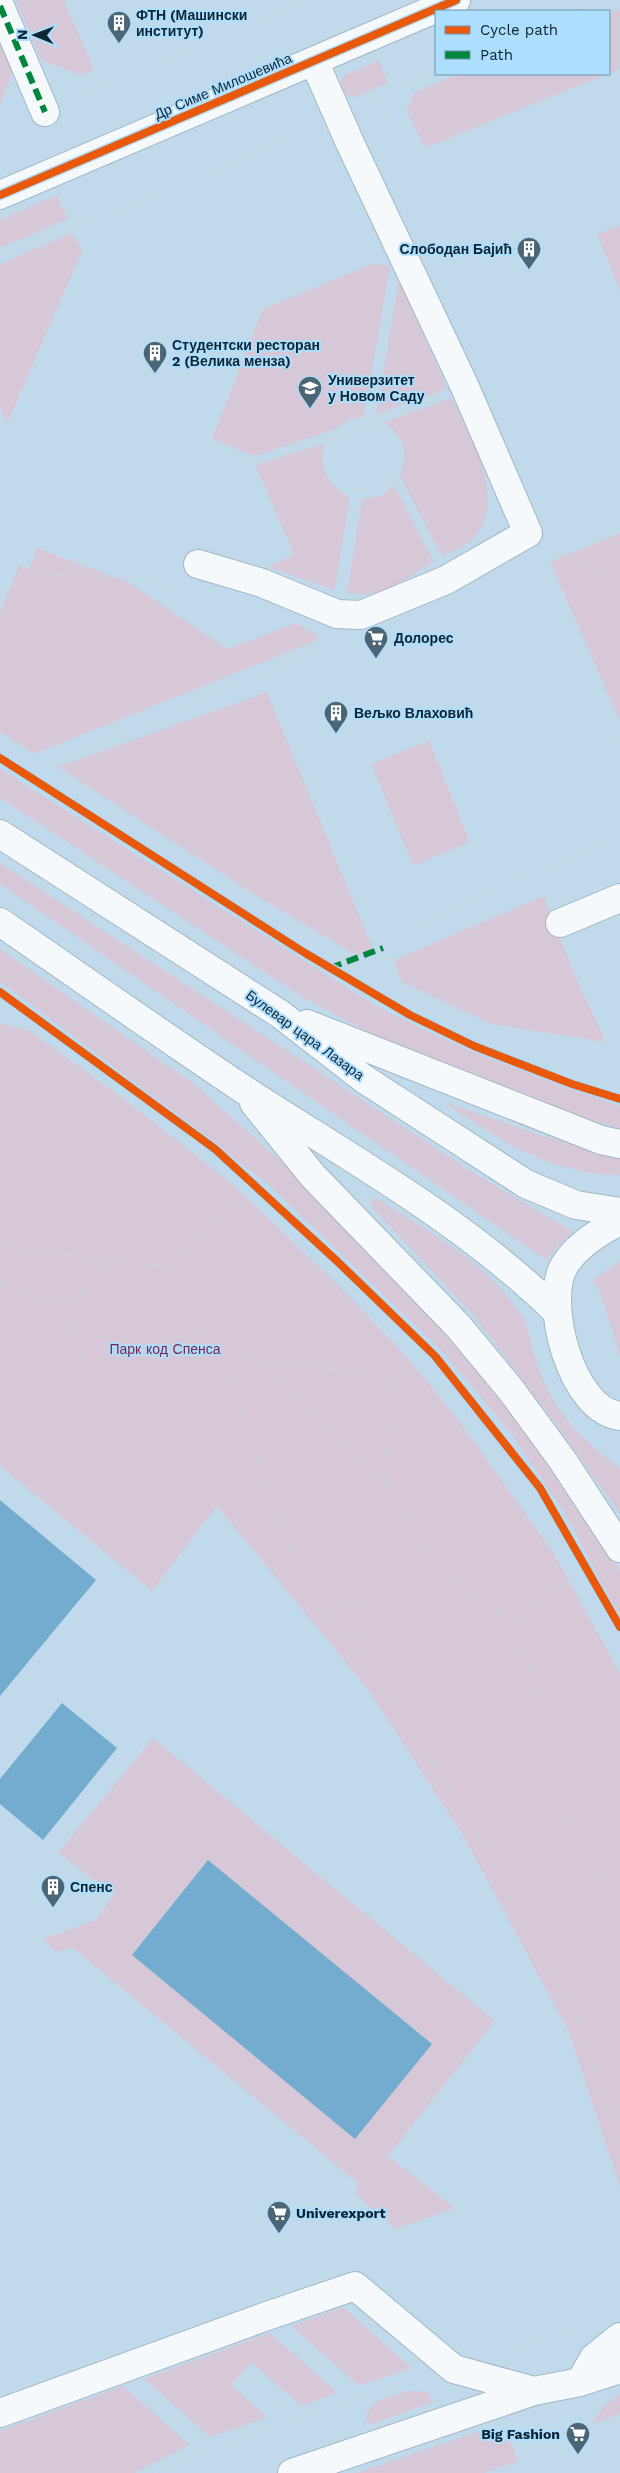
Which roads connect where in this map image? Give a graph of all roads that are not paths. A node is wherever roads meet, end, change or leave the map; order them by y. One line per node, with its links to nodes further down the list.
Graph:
1 (456, 0): 3 (main road, Др Симе Милошевића)
2 (0, 6): 4 (main road)
3 (314, 61): 5 (main road, Др Симе Милошевића); 6 (main road)
4 (45, 112)
5 (0, 195)
6 (198, 564)
7 (0, 834): 11 (main road, Булевар цара Лазара)
8 (620, 898): 10 (main road)
9 (0, 922): 12 (main road)
10 (560, 923)
11 (280, 1014): 13 (main road); 14 (main road, Булевар цара Лазара)
12 (240, 1087): 16 (main road); 18 (main road)
13 (620, 1144)
14 (620, 1212)
15 (620, 1221): 16 (main road)
16 (557, 1312): 17 (main road)
17 (618, 1418)
18 (620, 1548)
19 (620, 2337): 21 (main road)
20 (620, 2369): 21 (main road)
21 (580, 2382): 22 (main road)
22 (534, 2391): 23 (main road); 24 (main road)
23 (0, 2413)
24 (292, 2473)

